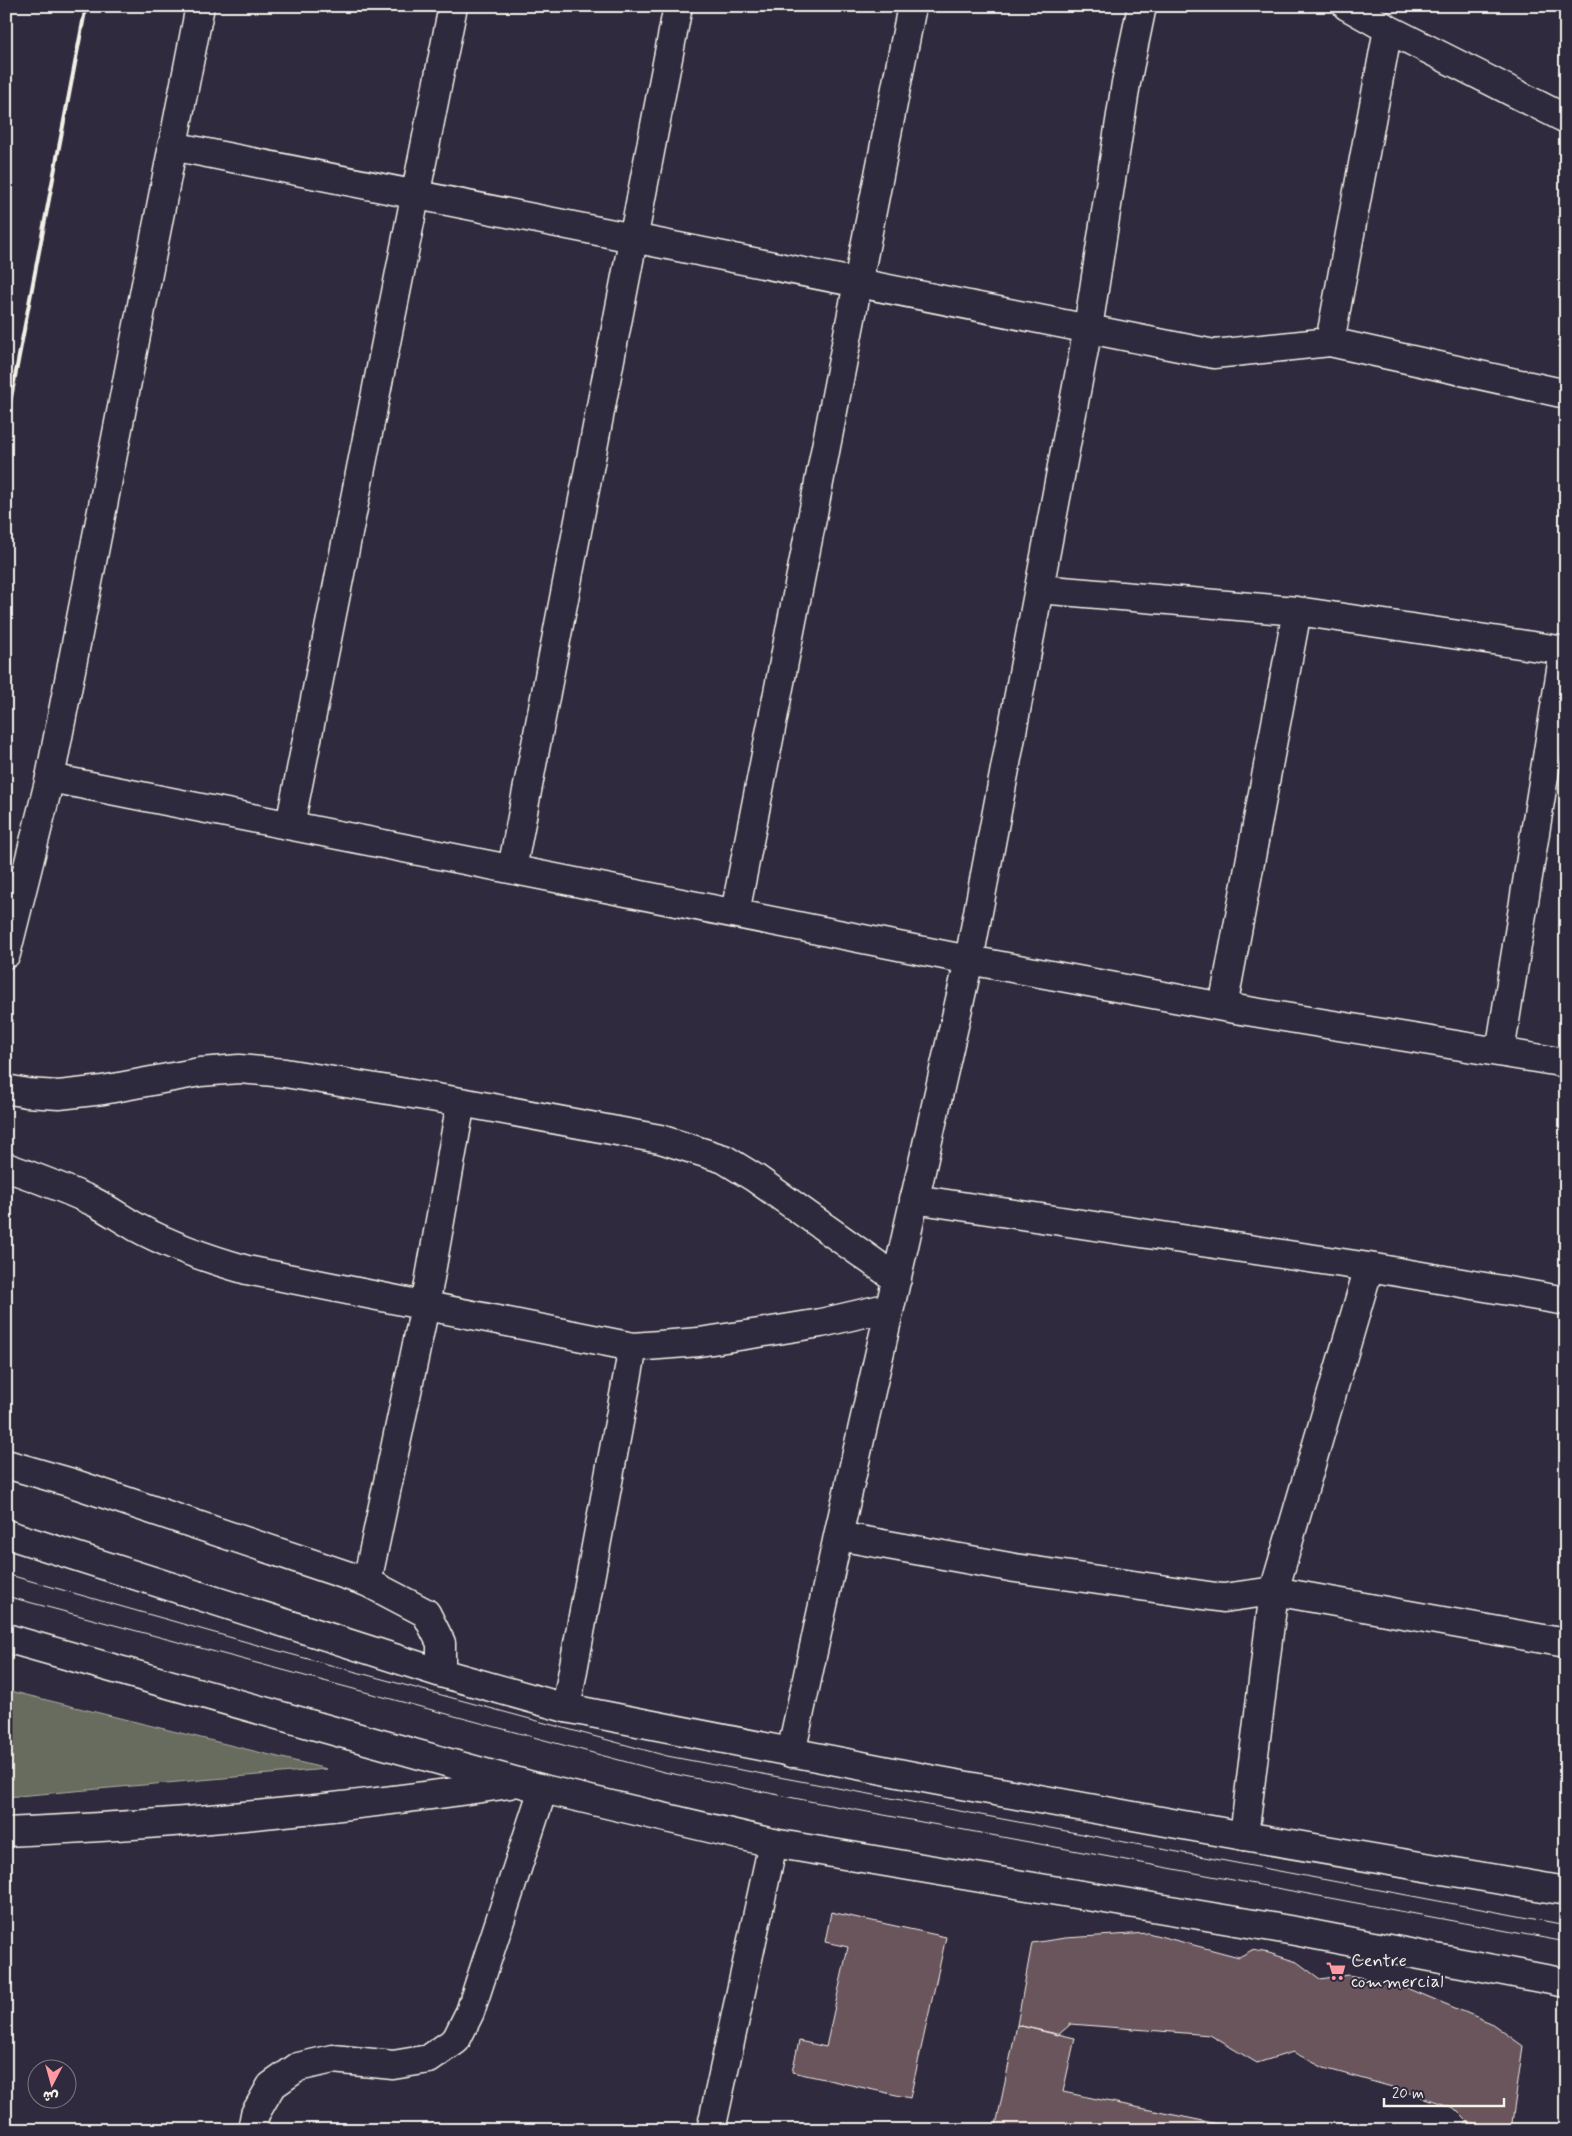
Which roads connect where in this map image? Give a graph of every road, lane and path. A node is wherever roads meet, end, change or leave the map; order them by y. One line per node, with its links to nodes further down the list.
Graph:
1 (200, 6): 9 (street)
2 (453, 6): 10 (street)
3 (678, 6): 11 (street)
4 (912, 6): 12 (street)
5 (1142, 6): 13 (street)
6 (1347, 6): 7 (street)
7 (1388, 30): 8 (street); 14 (street)
8 (1566, 119)
9 (172, 146): 10 (street); 19 (street)
10 (416, 195): 11 (street); 20 (street)
11 (634, 239): 12 (street); 21 (street)
12 (859, 284): 13 (street); 22 (street)
13 (1088, 328): 14 (street); 16 (street)
14 (1330, 342): 15 (street)
15 (1566, 394)
16 (1039, 590): 17 (street); 24 (street)
17 (1297, 610): 18 (street); 25 (street)
18 (1565, 651): 26 (street)
19 (50, 778): 20 (street); 23 (street)
20 (290, 826): 21 (street)
21 (512, 869): 22 (street)
22 (735, 913): 24 (street)
23 (6, 954)
24 (969, 960): 25 (street); 31 (street)
25 (1223, 1007): 26 (street)
26 (1500, 1052): 27 (street)
27 (1566, 1063)
28 (6, 1089): 29 (street)
29 (461, 1102): 33 (street); 35 (street)
30 (6, 1167): 35 (street)
31 (914, 1199): 32 (street); 33 (street)
32 (1369, 1267): 34 (street); 42 (street)
33 (896, 1280): 36 (street)
34 (1566, 1301)
35 (424, 1306): 37 (street); 41 (street)
36 (890, 1307): 37 (street); 40 (street)
37 (633, 1347): 46 (street)
38 (6, 1464): 41 (street)
39 (6, 1534): 45 (street)
40 (838, 1536): 42 (street); 47 (street)
41 (367, 1582): 45 (street)
42 (1274, 1591): 44 (street); 50 (street)
43 (6, 1638): 48 (street)
44 (1566, 1643)
45 (441, 1673): 46 (street)
46 (566, 1708): 47 (street)
47 (792, 1753): 50 (street)
48 (532, 1785): 49 (street); 51 (street); 55 (street)
49 (6, 1832)
50 (1244, 1836): 52 (street)
51 (773, 1843): 53 (street); 54 (street)
52 (1566, 1891)
53 (1566, 1983)
54 (716, 2129)
55 (252, 2130)

